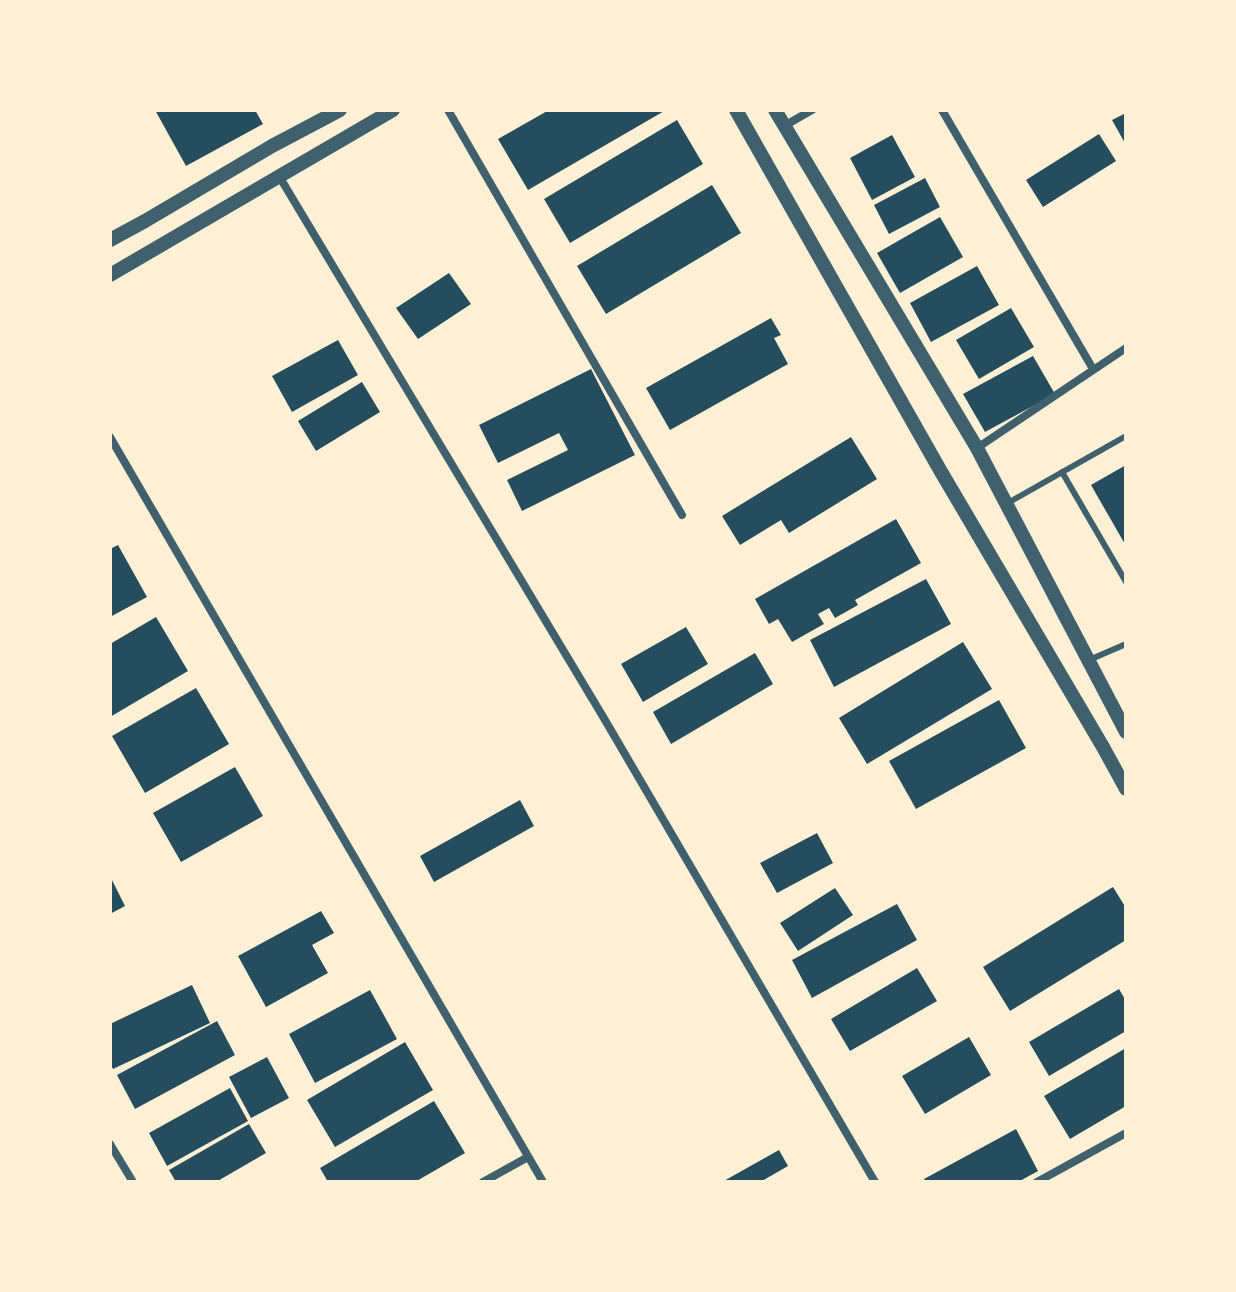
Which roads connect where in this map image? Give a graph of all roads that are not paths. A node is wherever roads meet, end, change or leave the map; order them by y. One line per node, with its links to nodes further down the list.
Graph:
1 (340, 110): 10 (street)
2 (393, 110): 9 (street)
3 (448, 110): 19 (street)
4 (736, 110): 24 (street)
5 (775, 110): 8 (street)
6 (812, 110): 8 (street)
7 (942, 110): 13 (street)
8 (784, 126): 16 (street)
9 (279, 176): 11 (street); 32 (street)
10 (110, 240)
11 (110, 275)
12 (1126, 348): 13 (street)
13 (1093, 369): 16 (street)
14 (1126, 436): 17 (lane)
15 (110, 437): 28 (street)
16 (977, 448): 18 (street)
17 (1062, 472): 18 (lane); 20 (lane)
18 (1006, 504): 22 (street)
19 (682, 515)
20 (1126, 582)
21 (1126, 644): 22 (lane)
22 (1089, 660): 23 (street)
23 (1126, 733): 24 (street)
24 (1103, 747): 25 (street)
25 (1124, 780)
26 (1126, 1133): 33 (street)
27 (110, 1144): 29 (street)
28 (528, 1157): 30 (street); 31 (street)
29 (133, 1182)
30 (483, 1182)
31 (543, 1182)
32 (875, 1182)
33 (1037, 1182)

